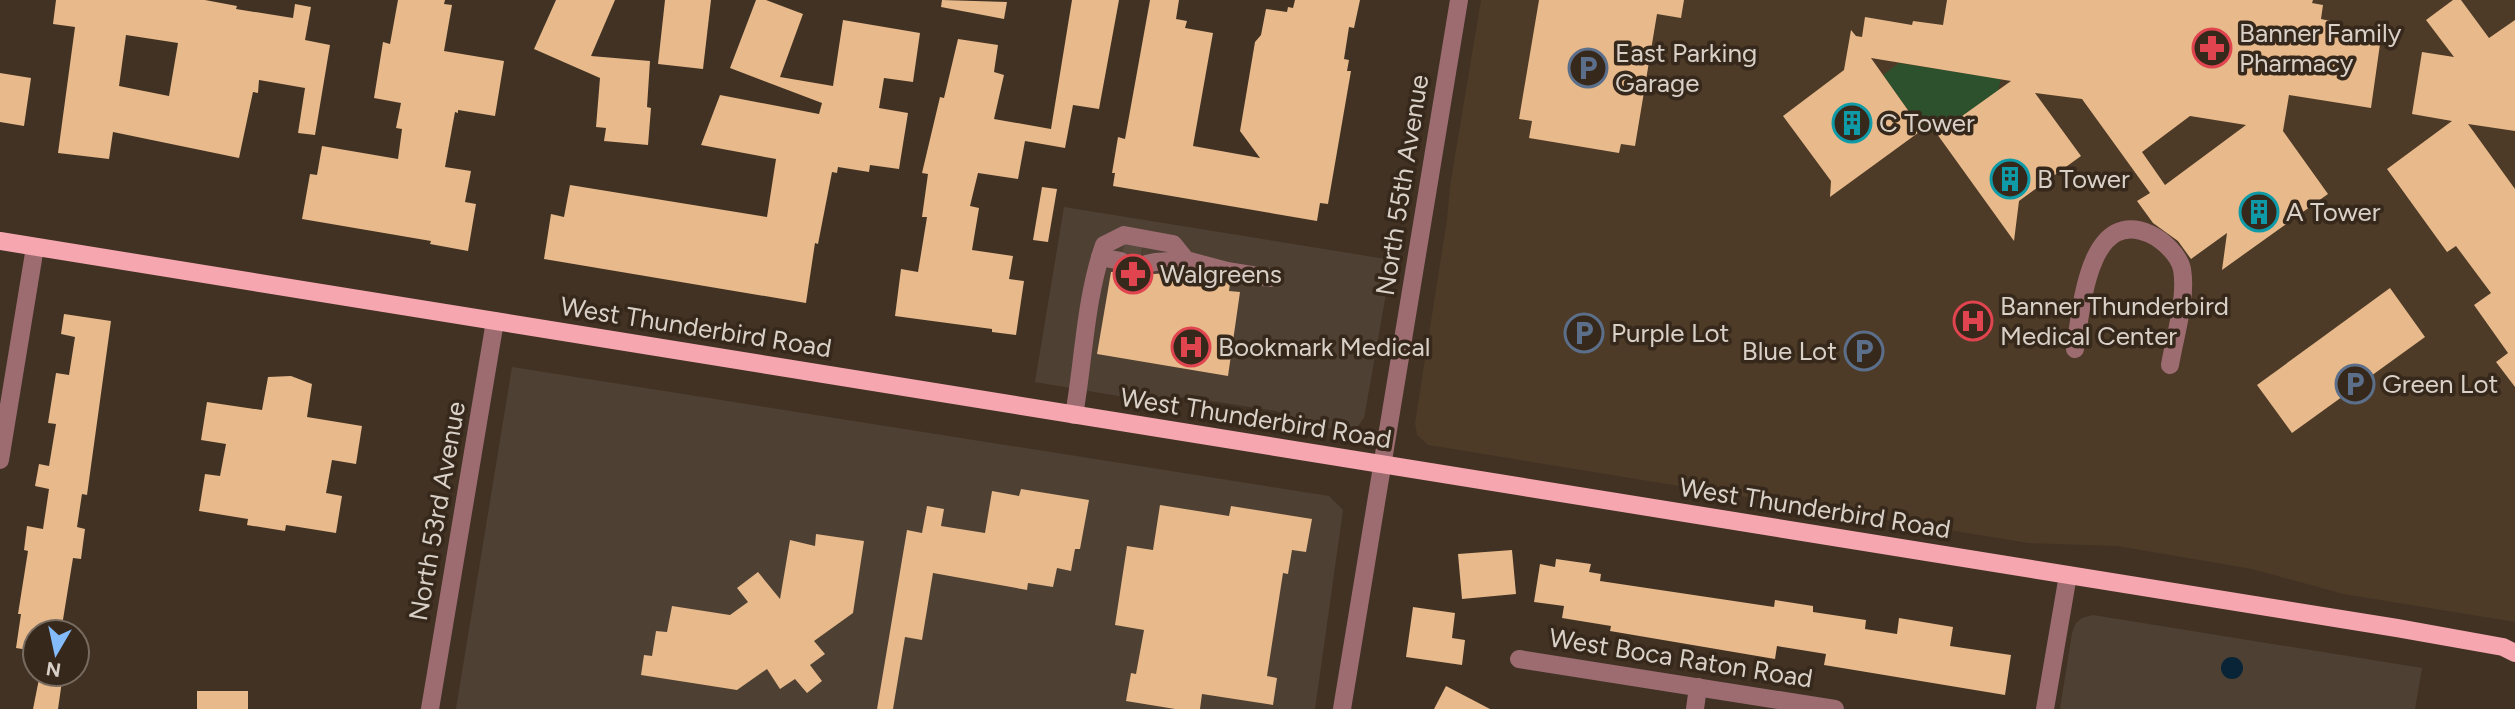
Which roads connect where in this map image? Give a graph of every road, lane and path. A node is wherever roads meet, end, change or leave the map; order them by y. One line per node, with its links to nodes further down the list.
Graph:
1 (1459, 0): 15 (street, North 55th Avenue)
2 (0, 241): 3 (main road, West Thunderbird Road)
3 (35, 247): 9 (main road, West Thunderbird Road); 12 (street)
4 (1122, 256): 5 (street)
5 (1100, 257): 7 (street); 13 (street)
6 (1150, 260): 7 (street)
7 (1186, 260): 8 (street)
8 (1270, 278)
9 (495, 321): 13 (main road, West Thunderbird Road); 20 (street, North 53rd Avenue)
10 (2075, 349): 11 (street)
11 (2170, 365)
12 (4, 414): 14 (street)
13 (1074, 415): 15 (main road, West Thunderbird Road)
14 (0, 460)
15 (1382, 465): 16 (main road, West Thunderbird Road); 21 (street, North 55th Avenue)
16 (2068, 575): 17 (main road, West Thunderbird Road); 24 (street)
17 (2511, 648)
18 (1519, 659): 19 (street, West Boca Raton Road)
19 (1698, 687): 22 (street); 23 (street, West Boca Raton Road)
20 (430, 709)
21 (1342, 709)
22 (1695, 709)
23 (1835, 709)
24 (2045, 709)

